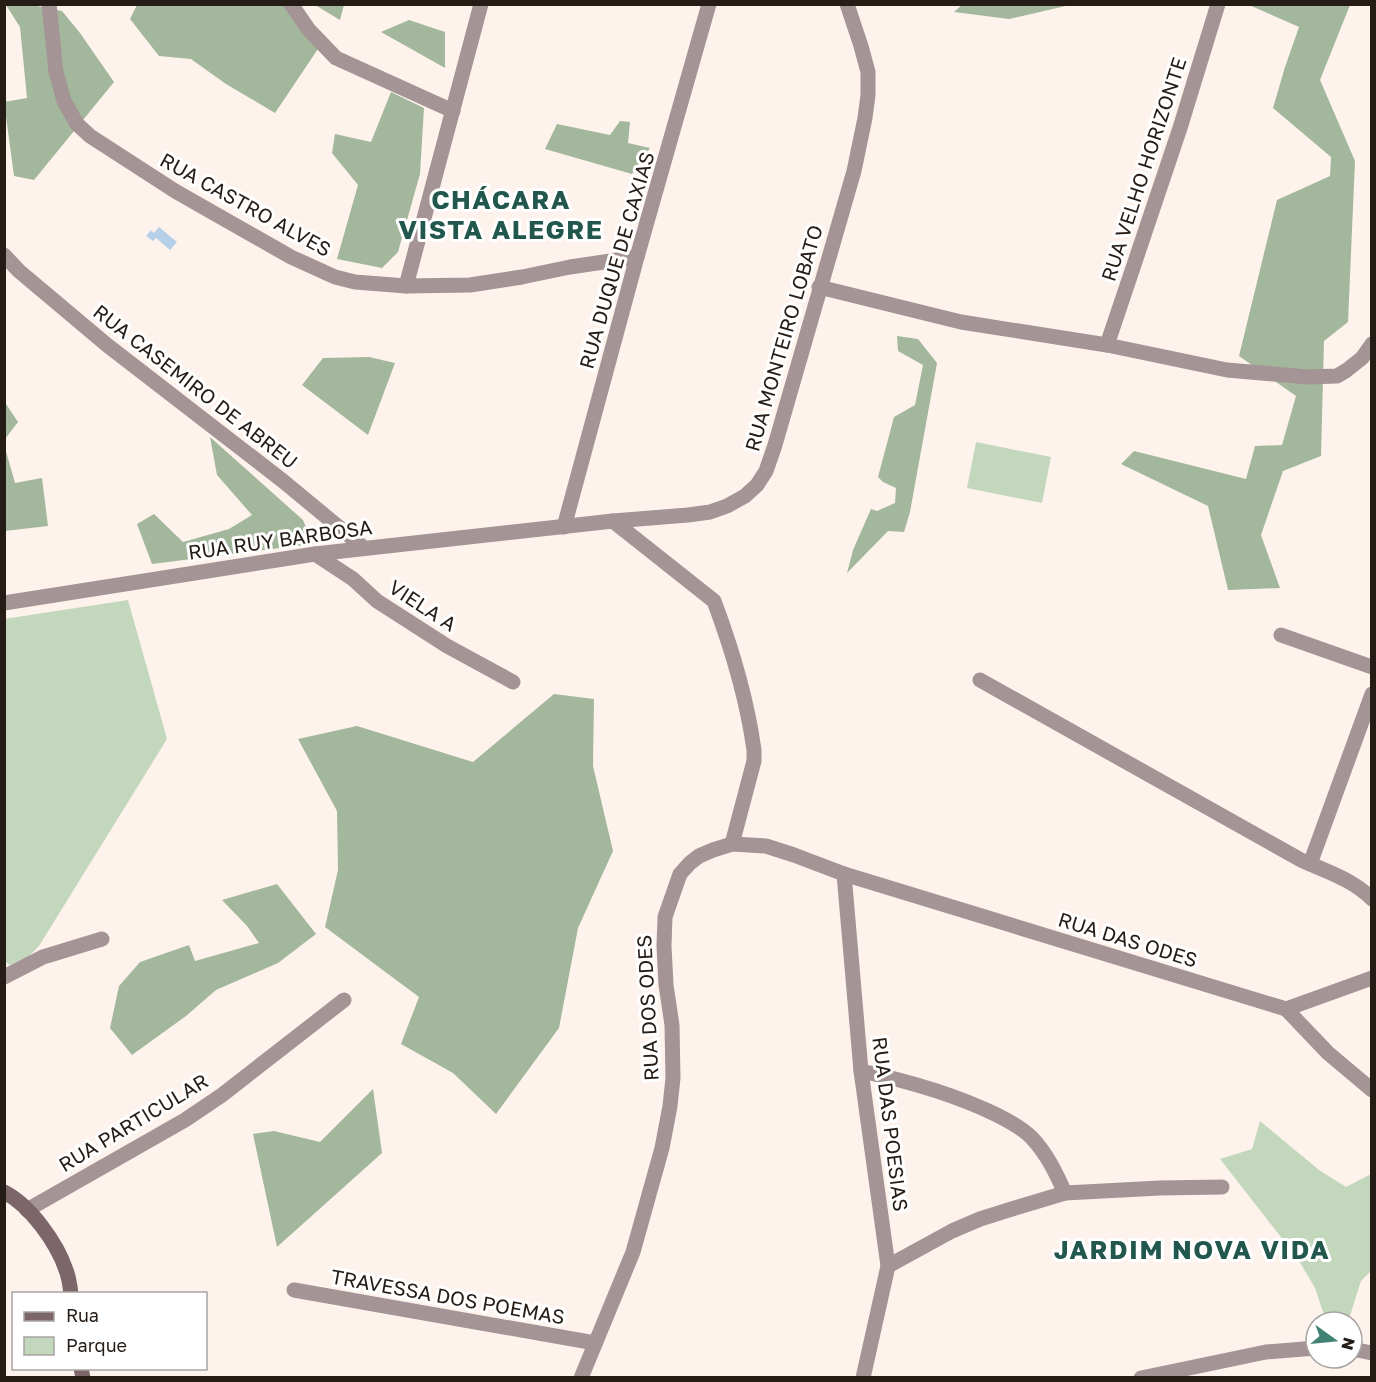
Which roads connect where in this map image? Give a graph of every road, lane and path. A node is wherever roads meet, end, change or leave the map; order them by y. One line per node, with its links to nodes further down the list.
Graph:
1 (49, 4): 10 (street, RUA CASTRO ALVES)
2 (291, 4): 7 (street)
3 (481, 4): 7 (street)
4 (710, 4): 9 (street, RUA DUQUE DE CAXIAS)
5 (847, 4): 11 (street, RUA MONTEIRO LOBATO)
6 (1218, 4): 13 (street, RUA VELHO HORIZONTE)
7 (453, 111): 10 (street)
8 (4, 255): 16 (street, RUA CASEMIRO DE ABREU)
9 (637, 257): 10 (street, RUA CASTRO ALVES); 15 (street, RUA DUQUE DE CAXIAS)
10 (406, 286)
11 (819, 287): 13 (street); 14 (street, RUA MONTEIRO LOBATO)
12 (1371, 344): 13 (street)
13 (1107, 345)
14 (613, 521): 15 (street, RUA MONTEIRO LOBATO); 24 (street)
15 (564, 527): 16 (street, RUA RUY BARBOSA)
16 (363, 548): 17 (street, RUA RUY BARBOSA)
17 (315, 554): 18 (street, RUA RUY BARBOSA); 22 (street, VIELA A)
18 (4, 603)
19 (1281, 635): 20 (street)
20 (1371, 667)
21 (980, 680): 25 (street)
22 (513, 682)
23 (1371, 694): 25 (street)
24 (732, 843): 26 (street, RUA DOS ODES); 42 (street, RUA DOS ODES)
25 (1310, 864): 27 (street)
26 (844, 874): 32 (street, RUA DAS ODES); 33 (street, RUA DAS POESIAS)
27 (1371, 899)
28 (102, 939): 29 (street)
29 (4, 977)
30 (1371, 978): 32 (street)
31 (344, 1000): 38 (street, RUA PARTICULAR)
32 (1286, 1009): 34 (street, RUA DAS ODES)
33 (861, 1071): 37 (street); 39 (street, RUA DAS POESIAS)
34 (1371, 1090)
35 (1222, 1187): 37 (street)
36 (4, 1192): 38 (main road)
37 (1065, 1193): 39 (street)
38 (27, 1210): 41 (main road)
39 (888, 1266): 45 (street, RUA DAS POESIAS)
40 (294, 1290): 42 (street, TRAVESSA DOS POEMAS)
41 (71, 1292)
42 (595, 1343): 44 (street, RUA DOS ODES)
43 (1304, 1349): 46 (street)
44 (581, 1377)
45 (863, 1377)
46 (1142, 1377)

